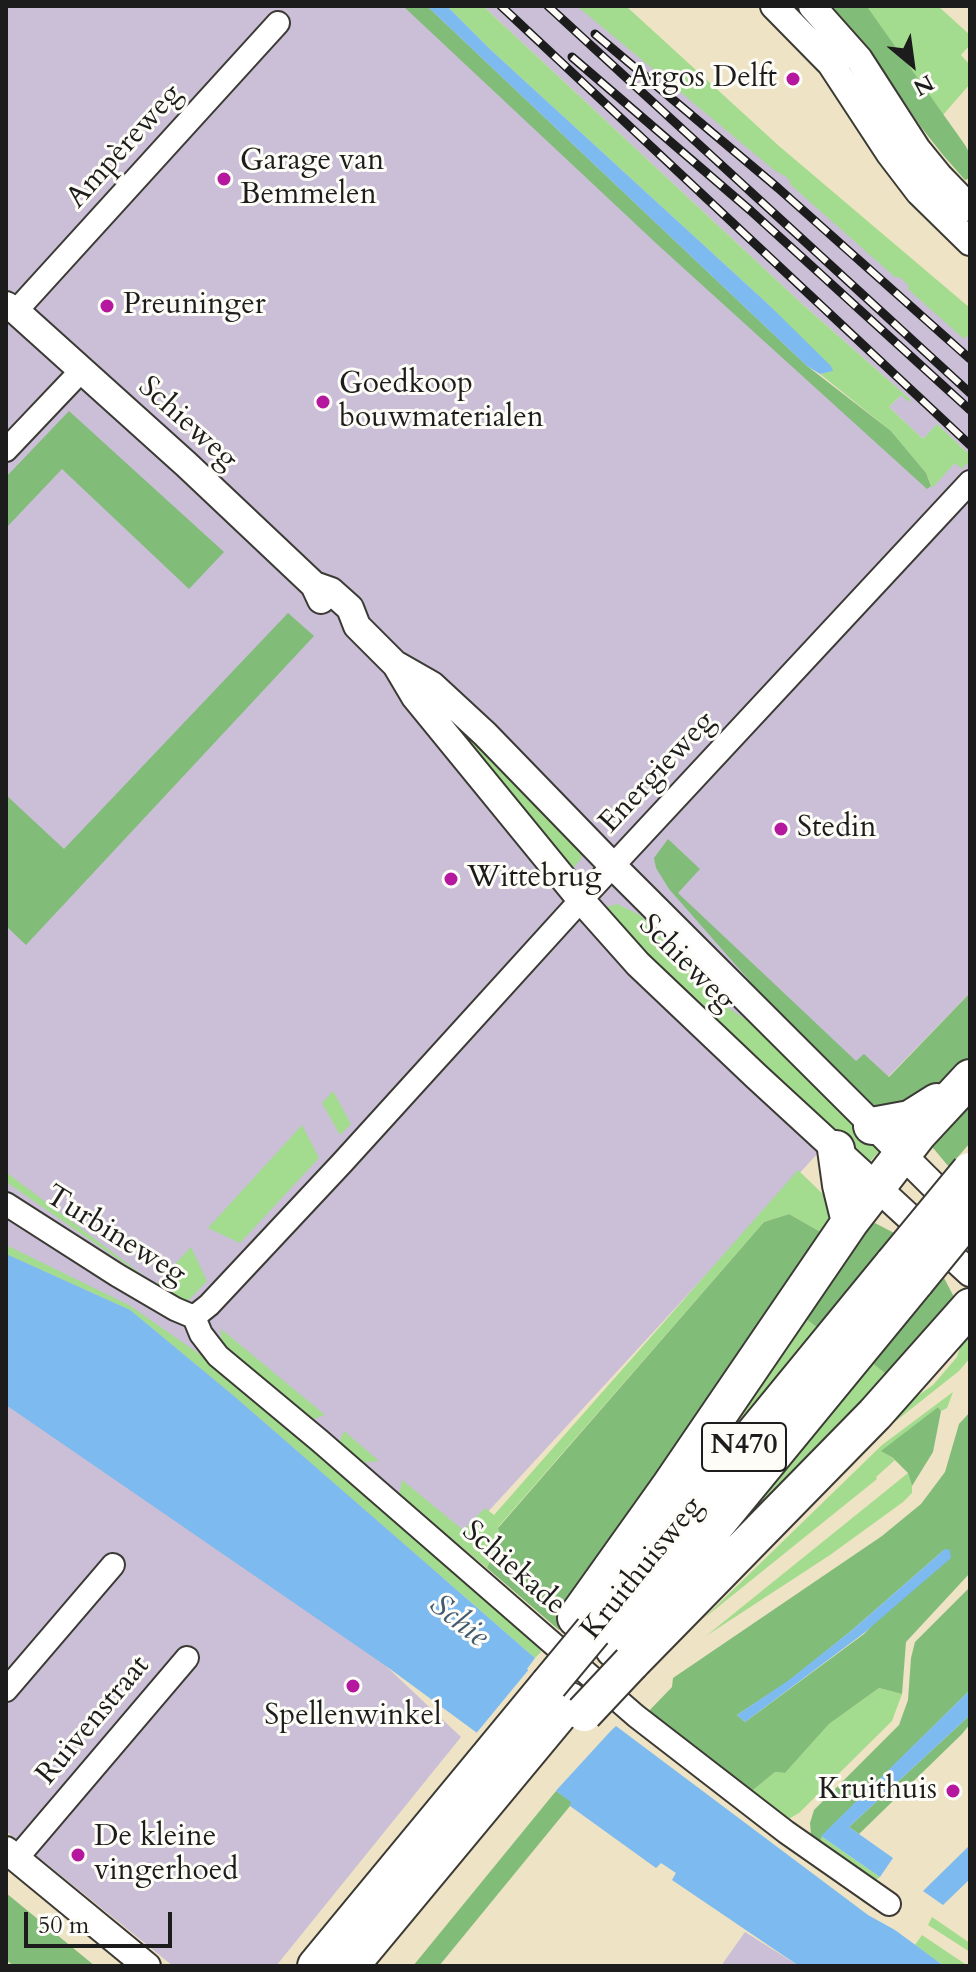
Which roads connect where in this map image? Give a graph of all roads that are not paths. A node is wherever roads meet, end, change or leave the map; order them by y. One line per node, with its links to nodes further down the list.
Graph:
1 (774, 6): 5 (street)
2 (812, 6): 4 (street)
3 (278, 23): 6 (street, Ampèreweg)
4 (970, 208)
5 (970, 242)
6 (9, 304): 7 (street, Schieweg)
7 (81, 371): 8 (street); 10 (street, Schieweg)
8 (6, 450)
9 (970, 482): 11 (street, Energieweg)
10 (396, 665): 11 (street, Schieweg); 12 (street, Schieweg)
11 (613, 866): 12 (street, Energieweg); 14 (street, Schieweg)
12 (581, 900): 15 (street, Schieweg); 26 (street, Energieweg)
13 (964, 1083): 14 (highway, N470); 16 (highway, N470)
14 (872, 1126): 16 (street, Schieweg)
15 (836, 1149): 18 (street, Schieweg); 21 (highway)
16 (903, 1154): 18 (highway, N470); 22 (street, Schieweg)
17 (970, 1171): 23 (highway, Kruithuisweg / N470, bridge)
18 (876, 1188): 21 (highway, N470); 24 (street, Schieweg)
19 (6, 1204): 26 (street, Turbineweg)
20 (970, 1215): 23 (highway, Kruithuisweg / N470, bridge)
21 (850, 1222): 28 (highway, N470)
22 (970, 1222)
23 (905, 1272): 28 (highway, Kruithuisweg / N470)
24 (970, 1273)
25 (970, 1307): 28 (highway, N470)
26 (194, 1317): 32 (street, Schiekade)
27 (113, 1565): 30 (street)
28 (603, 1640): 34 (highway, Kruithuisweg / N470, bridge); 35 (highway, N470, bridge)
29 (187, 1658): 31 (street, Ruivenstraat)
30 (6, 1690)
31 (11, 1855): 33 (street)
32 (889, 1904)
33 (147, 1966)
34 (316, 1966)
35 (350, 1966)

